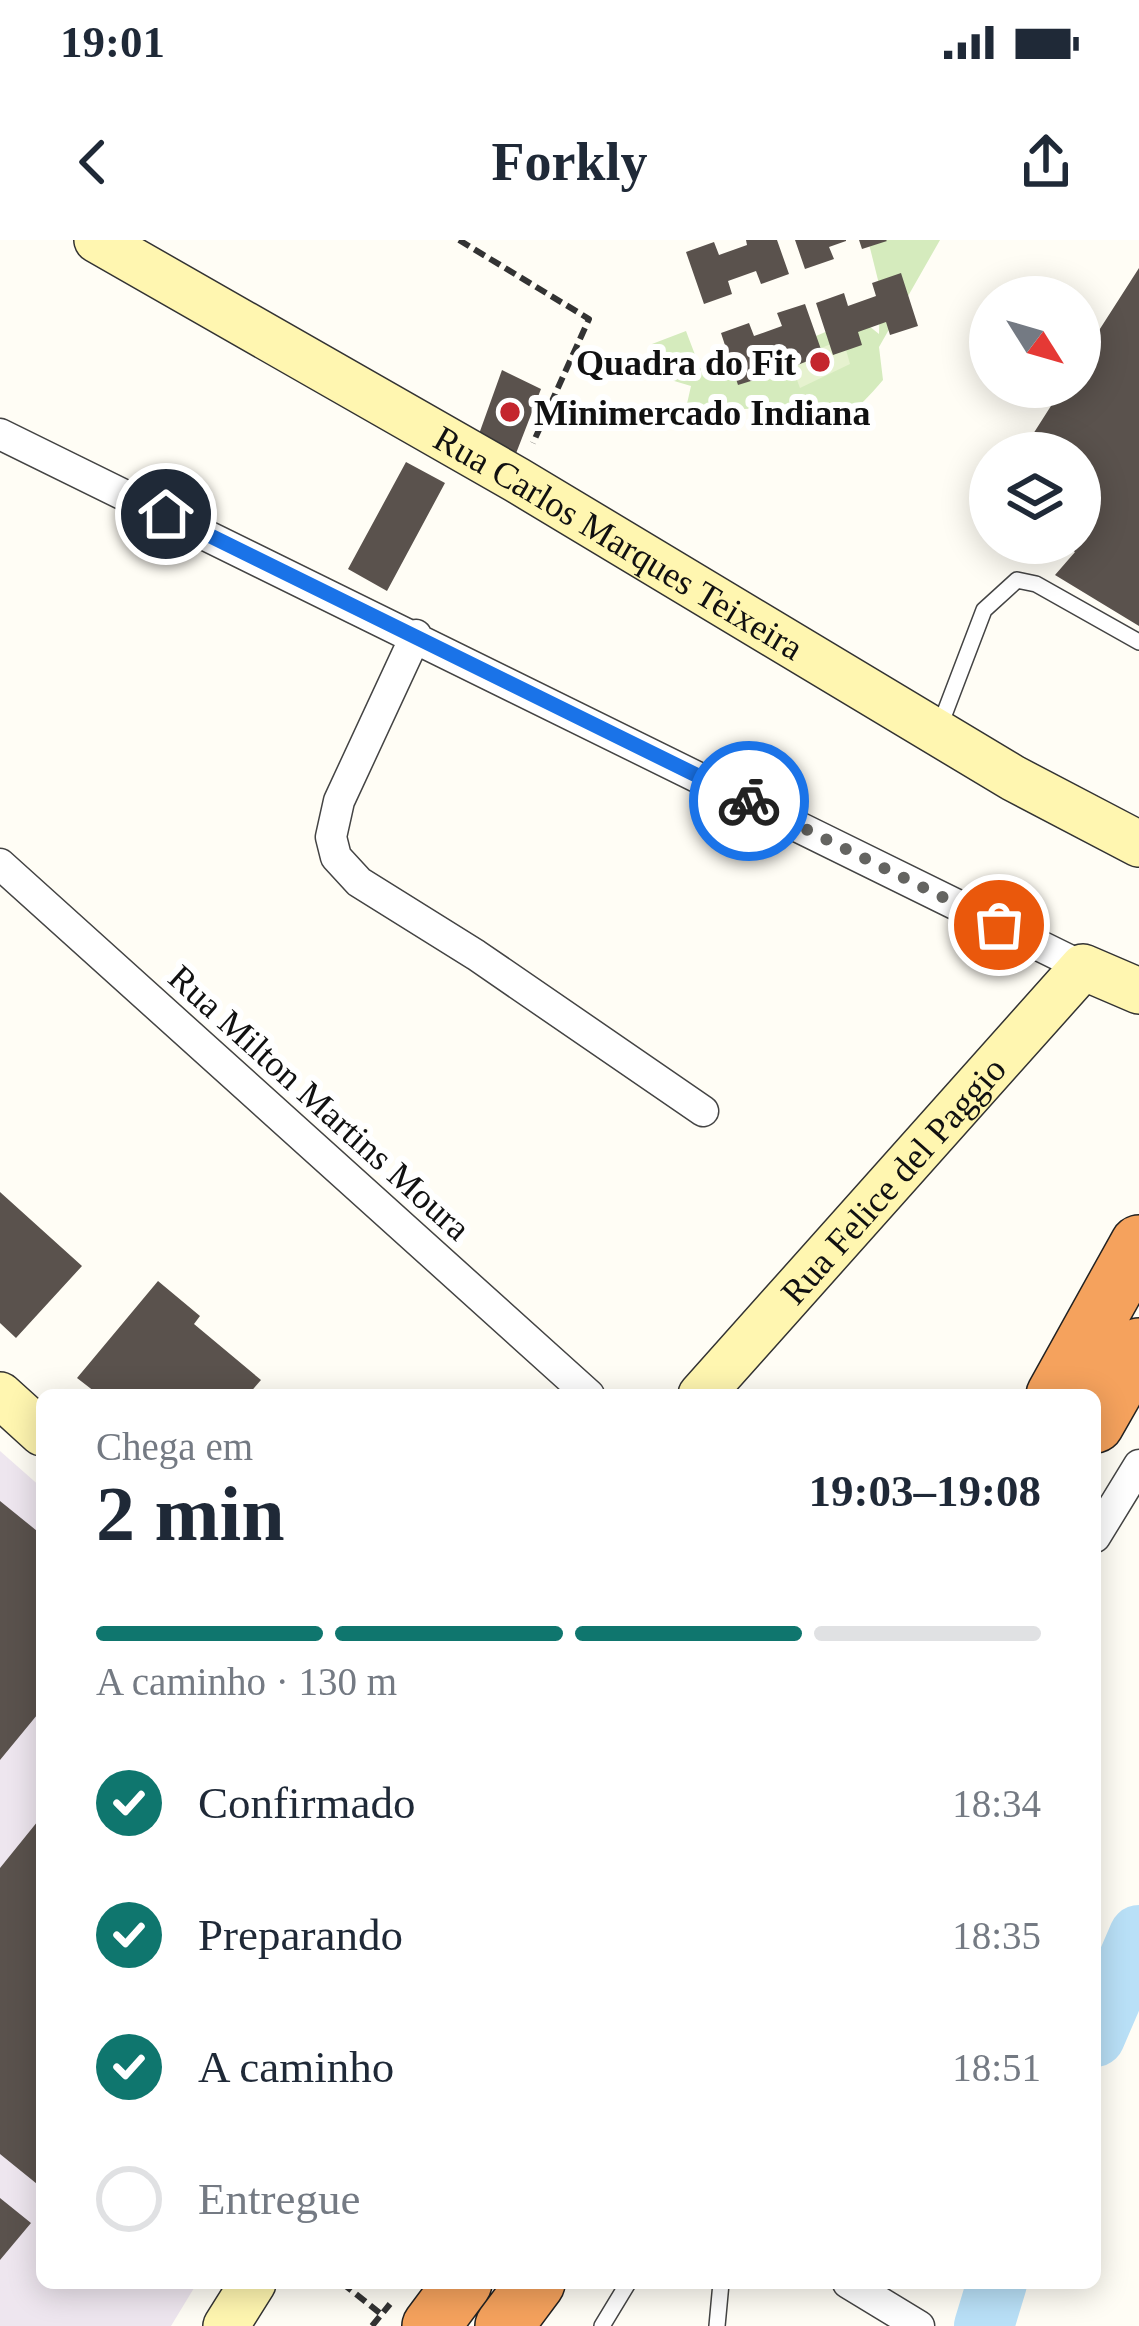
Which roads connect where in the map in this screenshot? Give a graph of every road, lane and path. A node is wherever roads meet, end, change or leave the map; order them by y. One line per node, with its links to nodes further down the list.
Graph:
1 (97, 240): 4 (street, Rua Carlos Marques Teixeira)
2 (459, 240): 4 (path)
3 (0, 434): 5 (street)
4 (517, 480): 7 (street, Rua Carlos Marques Teixeira)
5 (416, 635): 10 (street); 12 (street)
6 (1139, 643): 7 (lane)
7 (937, 733): 8 (street, Rua Carlos Marques Teixeira)
8 (1139, 844)
9 (0, 864): 15 (street, Rua Milton Martins Moura)
10 (1083, 967): 11 (street); 16 (street, Rua Felice del Paggio)
11 (1138, 989)
12 (703, 1111)
13 (1139, 1244): 17 (highway)
14 (1139, 1347): 19 (highway)
15 (583, 1389)
16 (706, 1389)
17 (1058, 1389)
18 (0, 1394): 20 (street)
19 (1101, 1414)
20 (36, 1427)
21 (1139, 1465): 22 (street)
22 (1101, 1527)
23 (249, 2289): 29 (street)
24 (350, 2289): 30 (path)
25 (532, 2289): 31 (highway)
26 (624, 2289): 32 (lane)
27 (720, 2289): 33 (lane)
28 (858, 2289): 34 (street)
29 (226, 2326)
30 (372, 2326)
31 (504, 2326)
32 (602, 2326)
33 (717, 2326)
34 (919, 2326)

